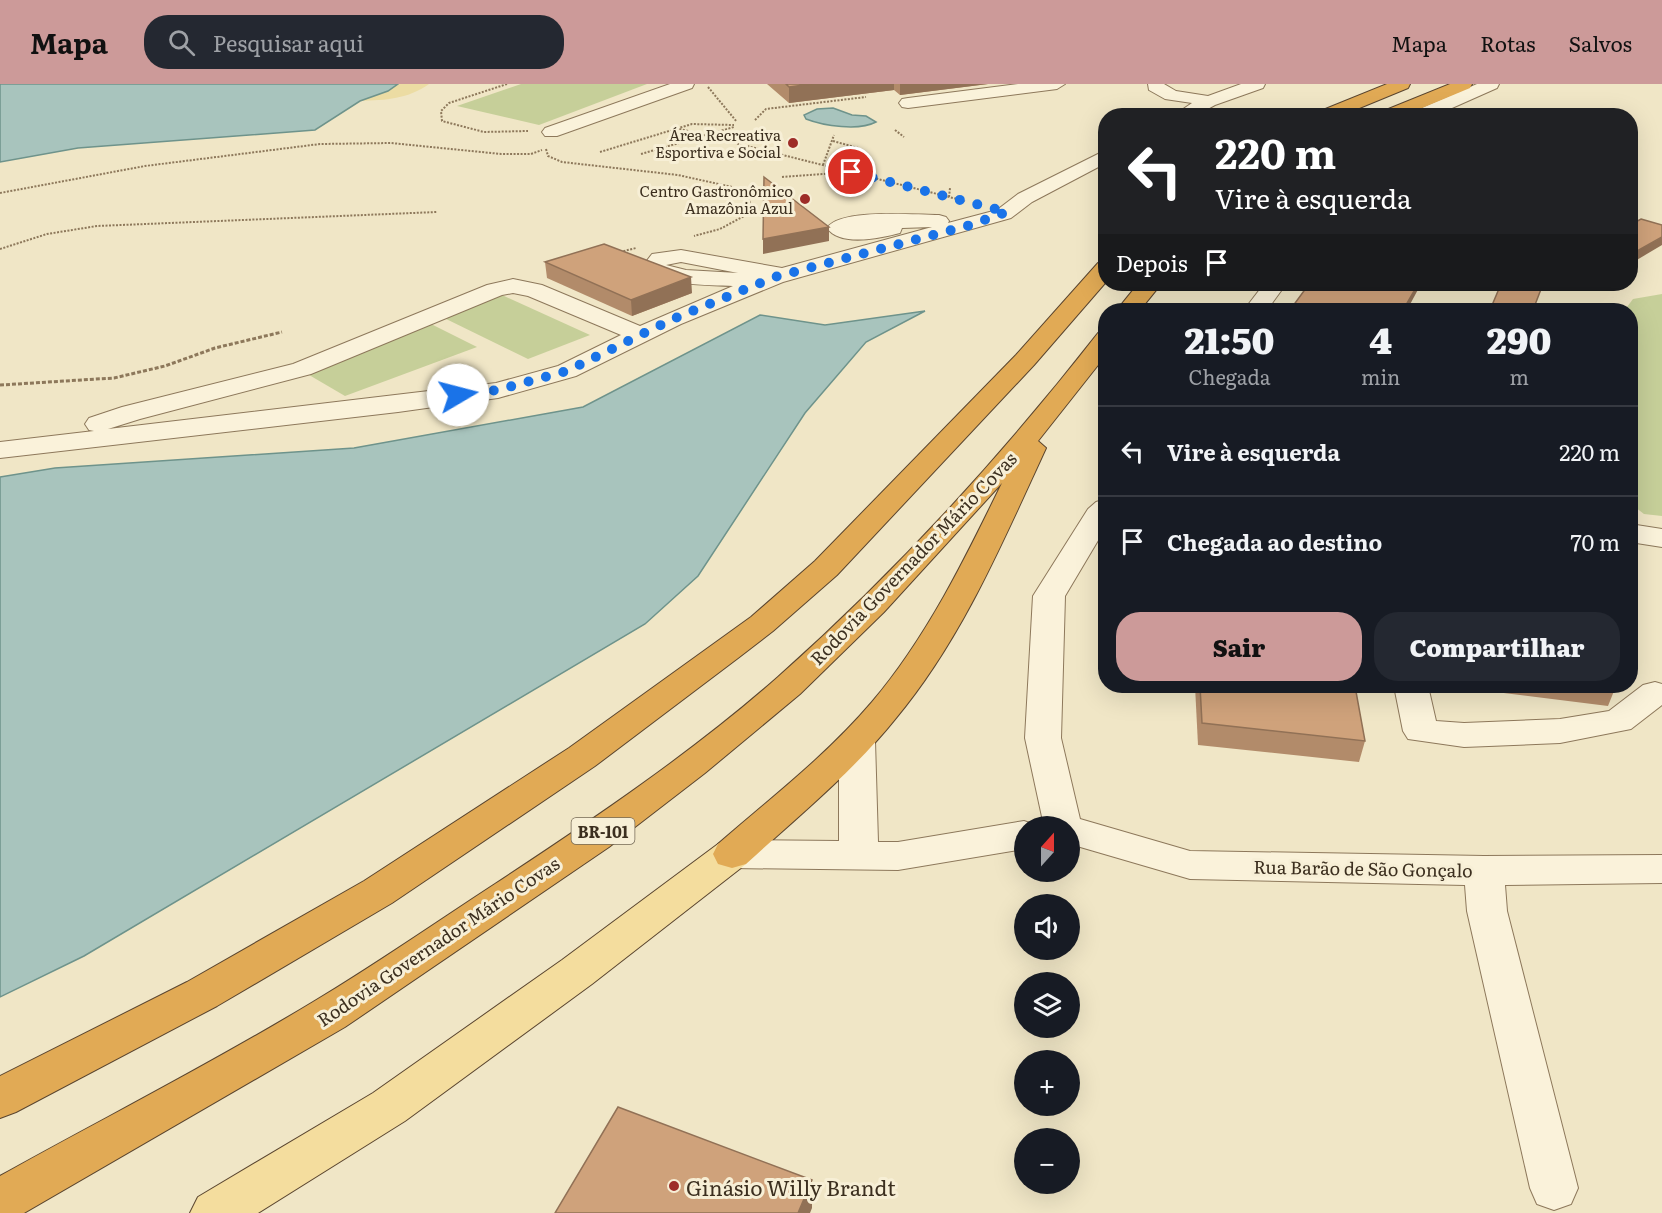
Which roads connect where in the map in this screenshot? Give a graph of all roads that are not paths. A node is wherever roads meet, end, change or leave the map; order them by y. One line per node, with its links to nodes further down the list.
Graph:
1 (686, 84): 16 (street)
2 (1057, 84): 11 (street)
3 (1156, 84): 9 (street)
4 (1223, 84): 9 (street)
5 (1257, 84): 10 (street)
6 (1402, 84): 13 (highway)
7 (1464, 84): 14 (highway)
8 (1491, 84): 15 (street)
9 (1171, 95): 10 (street)
10 (1209, 101): 12 (street)
11 (908, 102)
12 (1196, 108)
13 (1344, 108)
14 (1406, 108)
15 (1436, 108)
16 (548, 141)
17 (1098, 160): 18 (street)
18 (1005, 213): 19 (street); 25 (street)
19 (945, 220)
20 (1098, 277): 43 (highway)
21 (1144, 291): 23 (highway)
22 (1269, 291): 24 (street)
23 (1134, 303)
24 (1260, 303)
25 (640, 335): 28 (street); 28 (street)
26 (1098, 348): 27 (highway, Rodovia Governador Mário Covas / BR-101)
27 (1048, 414): 35 (highway); 45 (highway, Rodovia Governador Mário Covas / BR-101)
28 (36, 446): 29 (street)
29 (0, 450)
30 (1098, 517): 36 (street)
31 (1638, 534): 32 (street)
32 (1662, 538)
33 (1413, 693): 34 (street)
34 (1655, 693)
35 (857, 741): 39 (highway); 40 (street)
36 (1061, 816)
37 (1080, 833): 42 (street, Rua Barão de São Gonçalo)
38 (1014, 837): 40 (street)
39 (732, 854): 40 (street); 46 (main road)
40 (859, 856)
41 (1662, 869): 42 (street, Rua Barão de São Gonçalo)
42 (1484, 871): 44 (street)
43 (0, 1098)
44 (1554, 1188)
45 (0, 1201)
46 (215, 1213)

